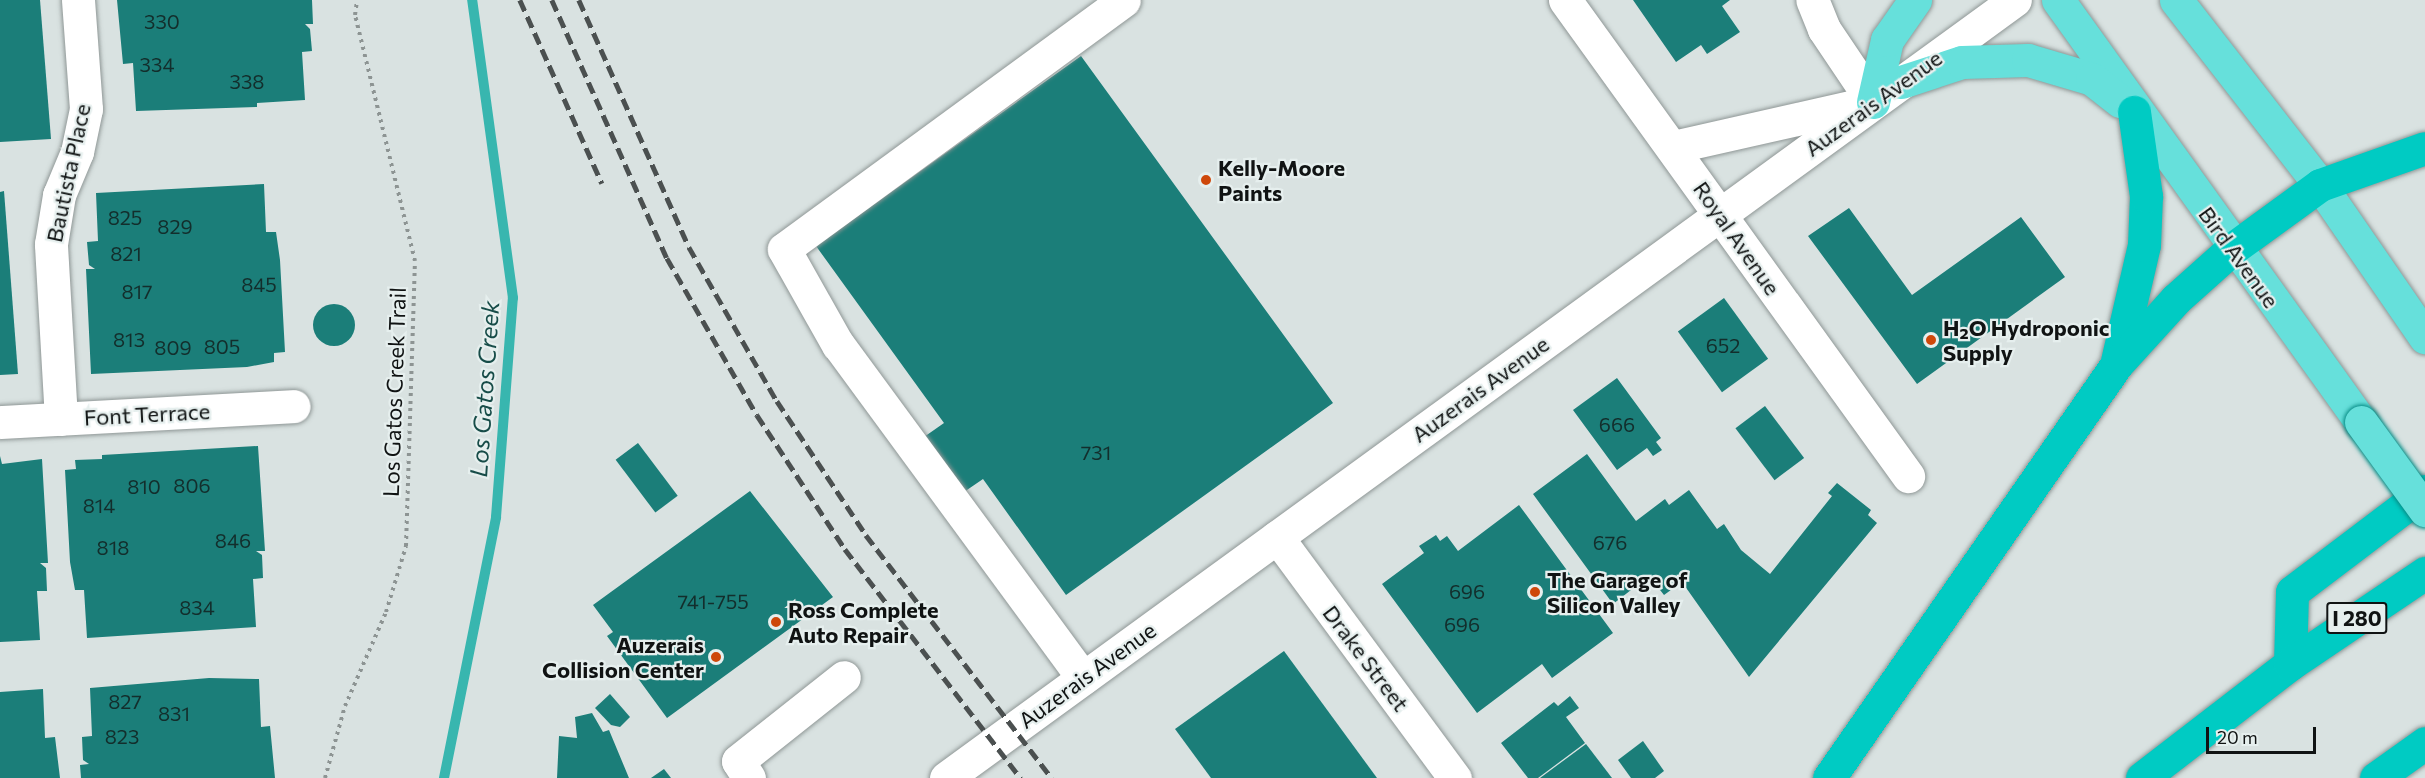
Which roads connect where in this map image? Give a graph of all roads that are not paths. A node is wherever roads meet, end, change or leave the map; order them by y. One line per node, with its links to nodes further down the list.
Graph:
1 (78, 0): 20 (street, Bautista Place)
2 (1124, 0): 29 (street)
3 (1565, 0): 12 (street, Royal Avenue)
4 (1812, 0): 10 (street)
5 (1915, 0): 10 (main road)
6 (2015, 0): 9 (street, Auzerais Avenue)
7 (2058, 0): 11 (main road, Bird Avenue)
8 (2176, 0): 14 (main road)
9 (1901, 82): 10 (street, Auzerais Avenue); 11 (main road)
10 (1873, 102): 12 (street); 15 (street, Auzerais Avenue)
11 (2134, 112): 16 (main road, Bird Avenue); 18 (highway)
12 (1673, 147): 15 (street, Royal Avenue)
13 (2425, 148): 14 (highway)
14 (2320, 185): 16 (highway); 17 (main road)
15 (1720, 214): 22 (street, Royal Avenue); 25 (street, Auzerais Avenue)
16 (2232, 249): 18 (highway); 24 (main road, Bird Avenue, bridge)
17 (2425, 337)
18 (2117, 364): 34 (highway)
19 (294, 406): 20 (street, Font Terrace)
20 (61, 419): 21 (street, Font Terrace)
21 (0, 422)
22 (1908, 476)
23 (2425, 491): 27 (highway)
24 (2425, 510)
25 (1277, 537): 29 (street, Auzerais Avenue); 33 (street, Drake Street)
26 (2425, 573): 27 (highway, I 280)
27 (2290, 664): 35 (highway, I 280)
28 (844, 677): 31 (street)
29 (1083, 678): 32 (street, Auzerais Avenue)
30 (2425, 743): 36 (highway)
31 (749, 778)
32 (946, 778)
33 (1455, 778)
34 (1829, 778)
35 (2142, 778)
36 (2376, 778)

